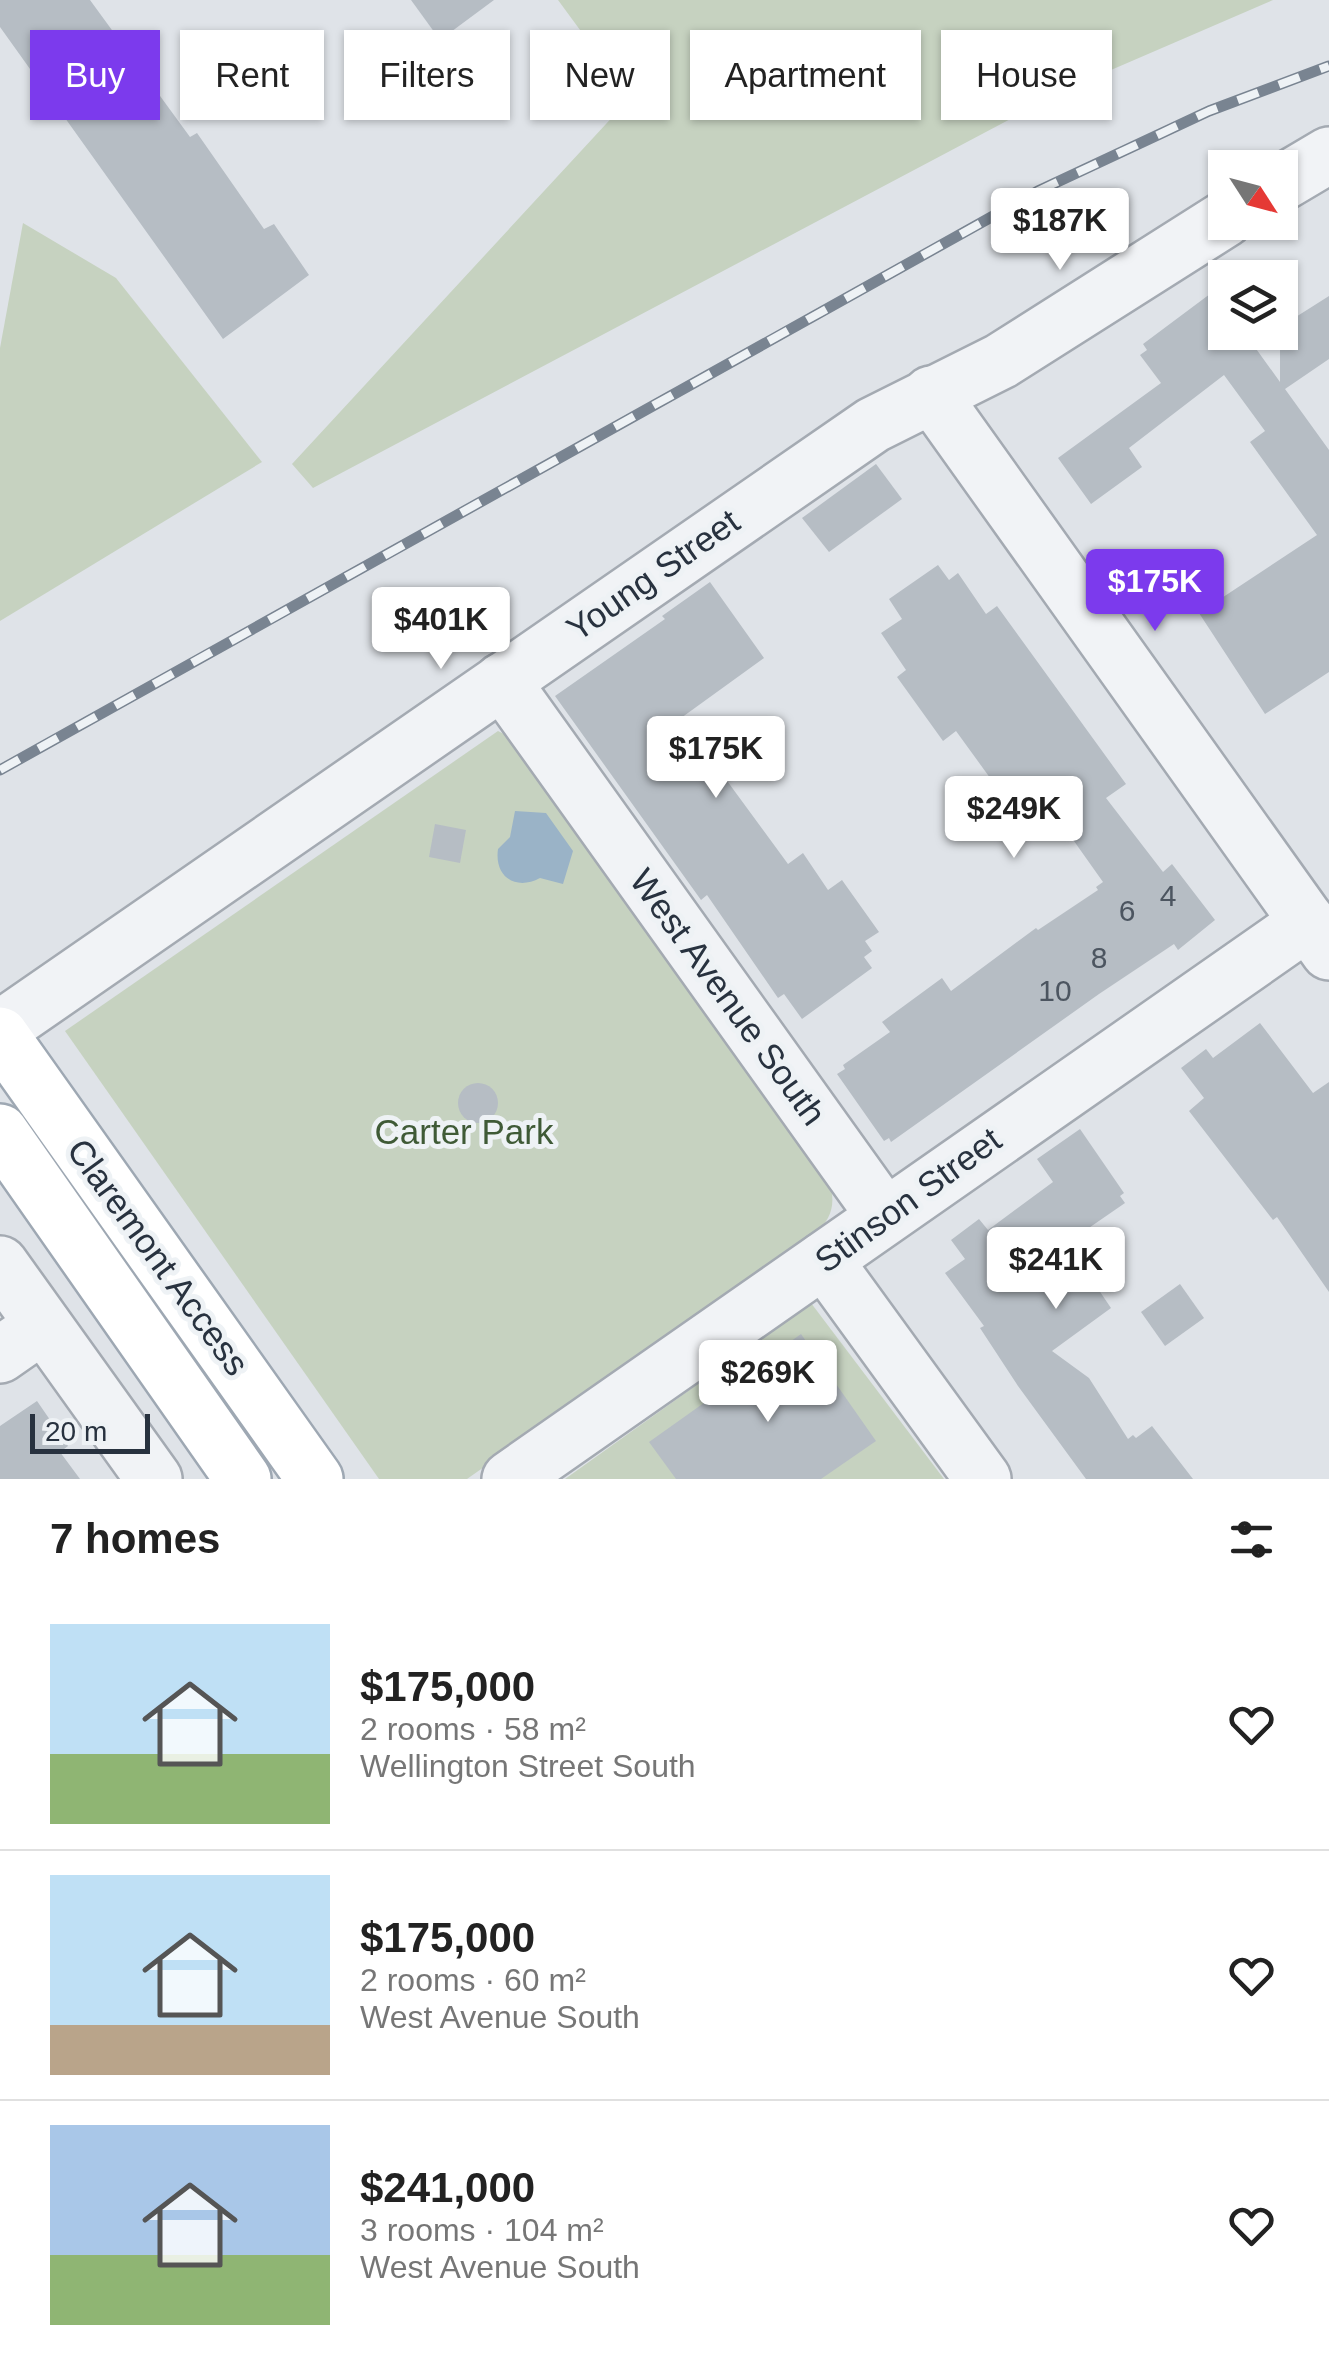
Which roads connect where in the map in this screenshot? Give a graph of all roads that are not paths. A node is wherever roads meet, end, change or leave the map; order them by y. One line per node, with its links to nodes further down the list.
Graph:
1 (1329, 154): 2 (street)
2 (1298, 173)
3 (1208, 229): 4 (street, Young Street)
4 (931, 394): 5 (street, Young Street); 6 (street)
5 (502, 681): 7 (street, Young Street); 9 (street, West Avenue South)
6 (1318, 937): 9 (street, Stinson Street)
7 (0, 1032): 15 (main road, Claremont Access)
8 (0, 1132): 14 (main road, Claremont Access)
9 (884, 1215): 10 (street, Stinson Street)
10 (824, 1260): 16 (street, Stinson Street); 17 (street)
11 (0, 1264): 12 (street)
12 (21, 1340): 13 (street)
13 (154, 1479)
14 (243, 1479)
15 (315, 1479)
16 (510, 1479)
17 (983, 1479)

